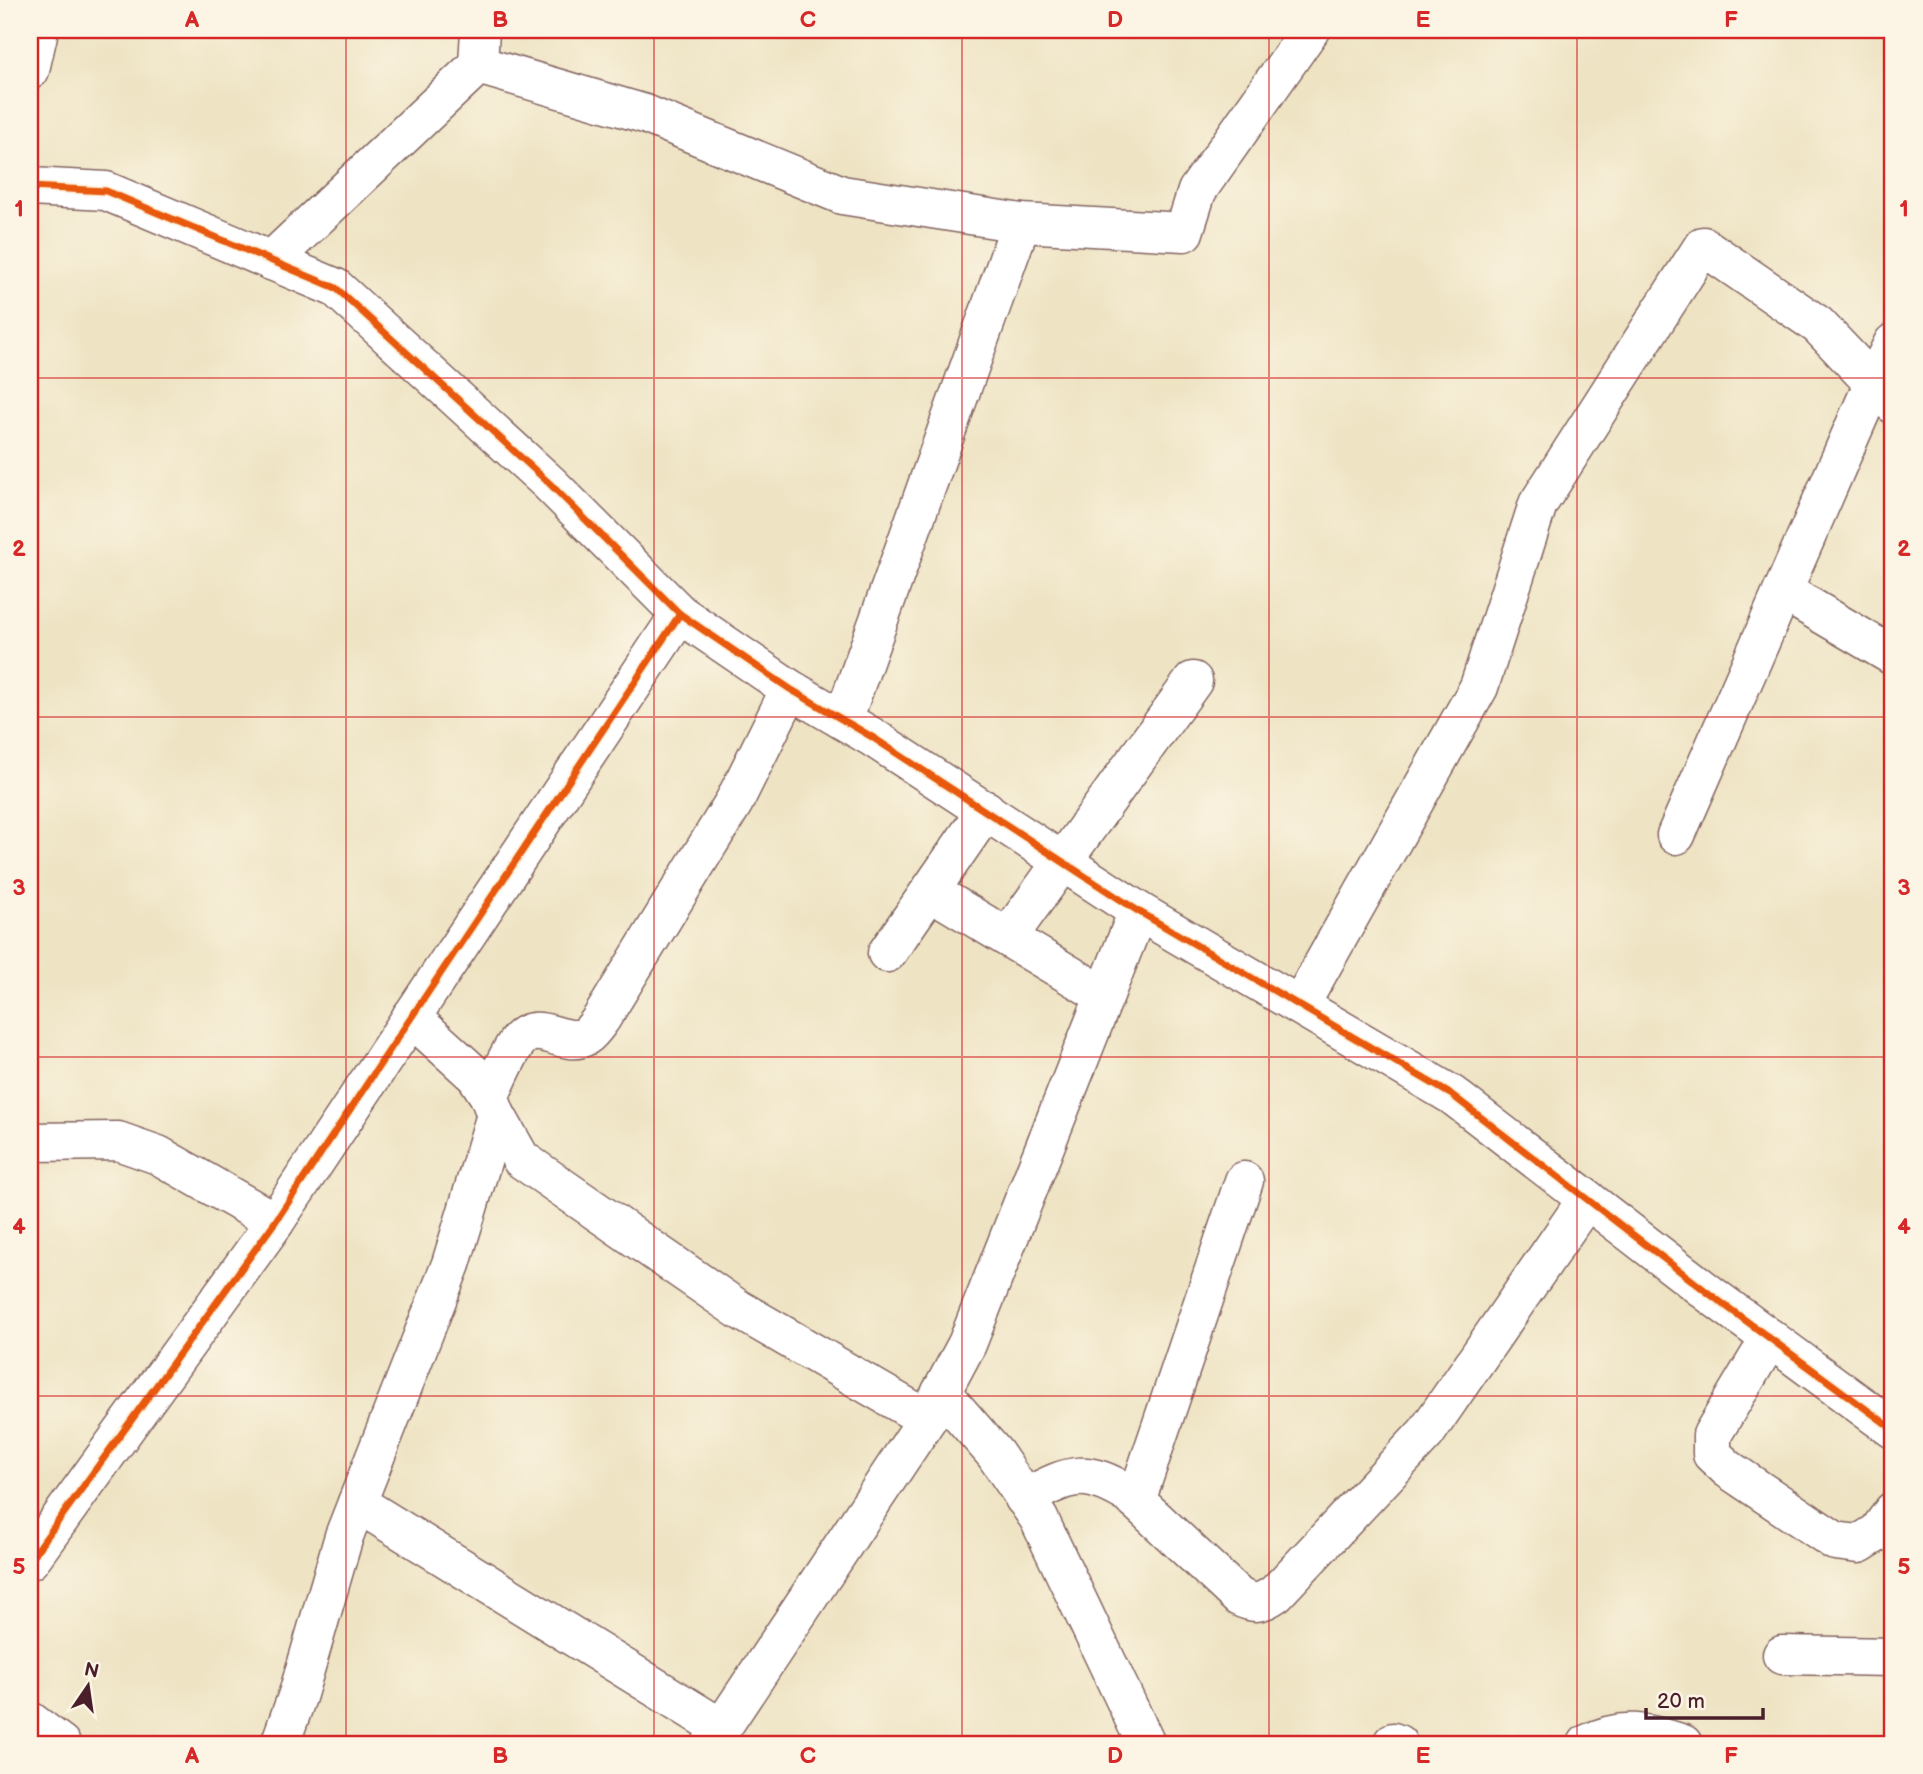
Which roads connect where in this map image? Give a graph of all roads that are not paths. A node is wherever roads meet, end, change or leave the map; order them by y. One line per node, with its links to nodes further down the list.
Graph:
1 (39, 30): 4 (street)
2 (1310, 30): 6 (street)
3 (479, 48): 6 (street); 7 (street)
4 (30, 70)
5 (30, 187): 7 (street)
6 (1021, 223): 15 (street)
7 (271, 261): 11 (street)
8 (1893, 343): 9 (street)
9 (1883, 394): 10 (street); 24 (street)
10 (1783, 591): 12 (street); 17 (street)
11 (680, 614): 14 (street); 25 (street)
12 (1893, 656)
13 (1193, 681): 18 (street)
14 (790, 689): 15 (street); 26 (street)
15 (843, 720): 16 (street)
16 (986, 810): 18 (street); 19 (street)
17 (1676, 835)
18 (1062, 861): 20 (street); 21 (street)
19 (930, 891): 21 (street); 22 (street)
20 (1138, 911): 23 (street); 24 (street)
21 (1008, 937): 23 (street)
22 (887, 953)
23 (1105, 996): 32 (street)
24 (1300, 1005): 29 (street)
25 (411, 1017): 26 (street); 30 (street)
26 (493, 1105): 32 (street); 36 (street)
27 (30, 1142): 30 (street)
28 (1244, 1181): 35 (street)
29 (1587, 1199): 31 (street); 35 (street)
30 (275, 1222): 38 (street)
31 (1770, 1338): 33 (street); 37 (street)
32 (934, 1406): 34 (street); 42 (street)
33 (1893, 1429)
34 (1024, 1498): 35 (street); 45 (street)
35 (1136, 1501)
36 (357, 1503): 42 (street); 44 (street)
37 (1893, 1511)
38 (30, 1560)
39 (1782, 1655): 40 (street)
40 (1893, 1657)
41 (30, 1721): 43 (street)
42 (716, 1736)
43 (61, 1744)
44 (279, 1744)
45 (1146, 1744)
46 (1587, 1744): 47 (street)
47 (1683, 1744)

